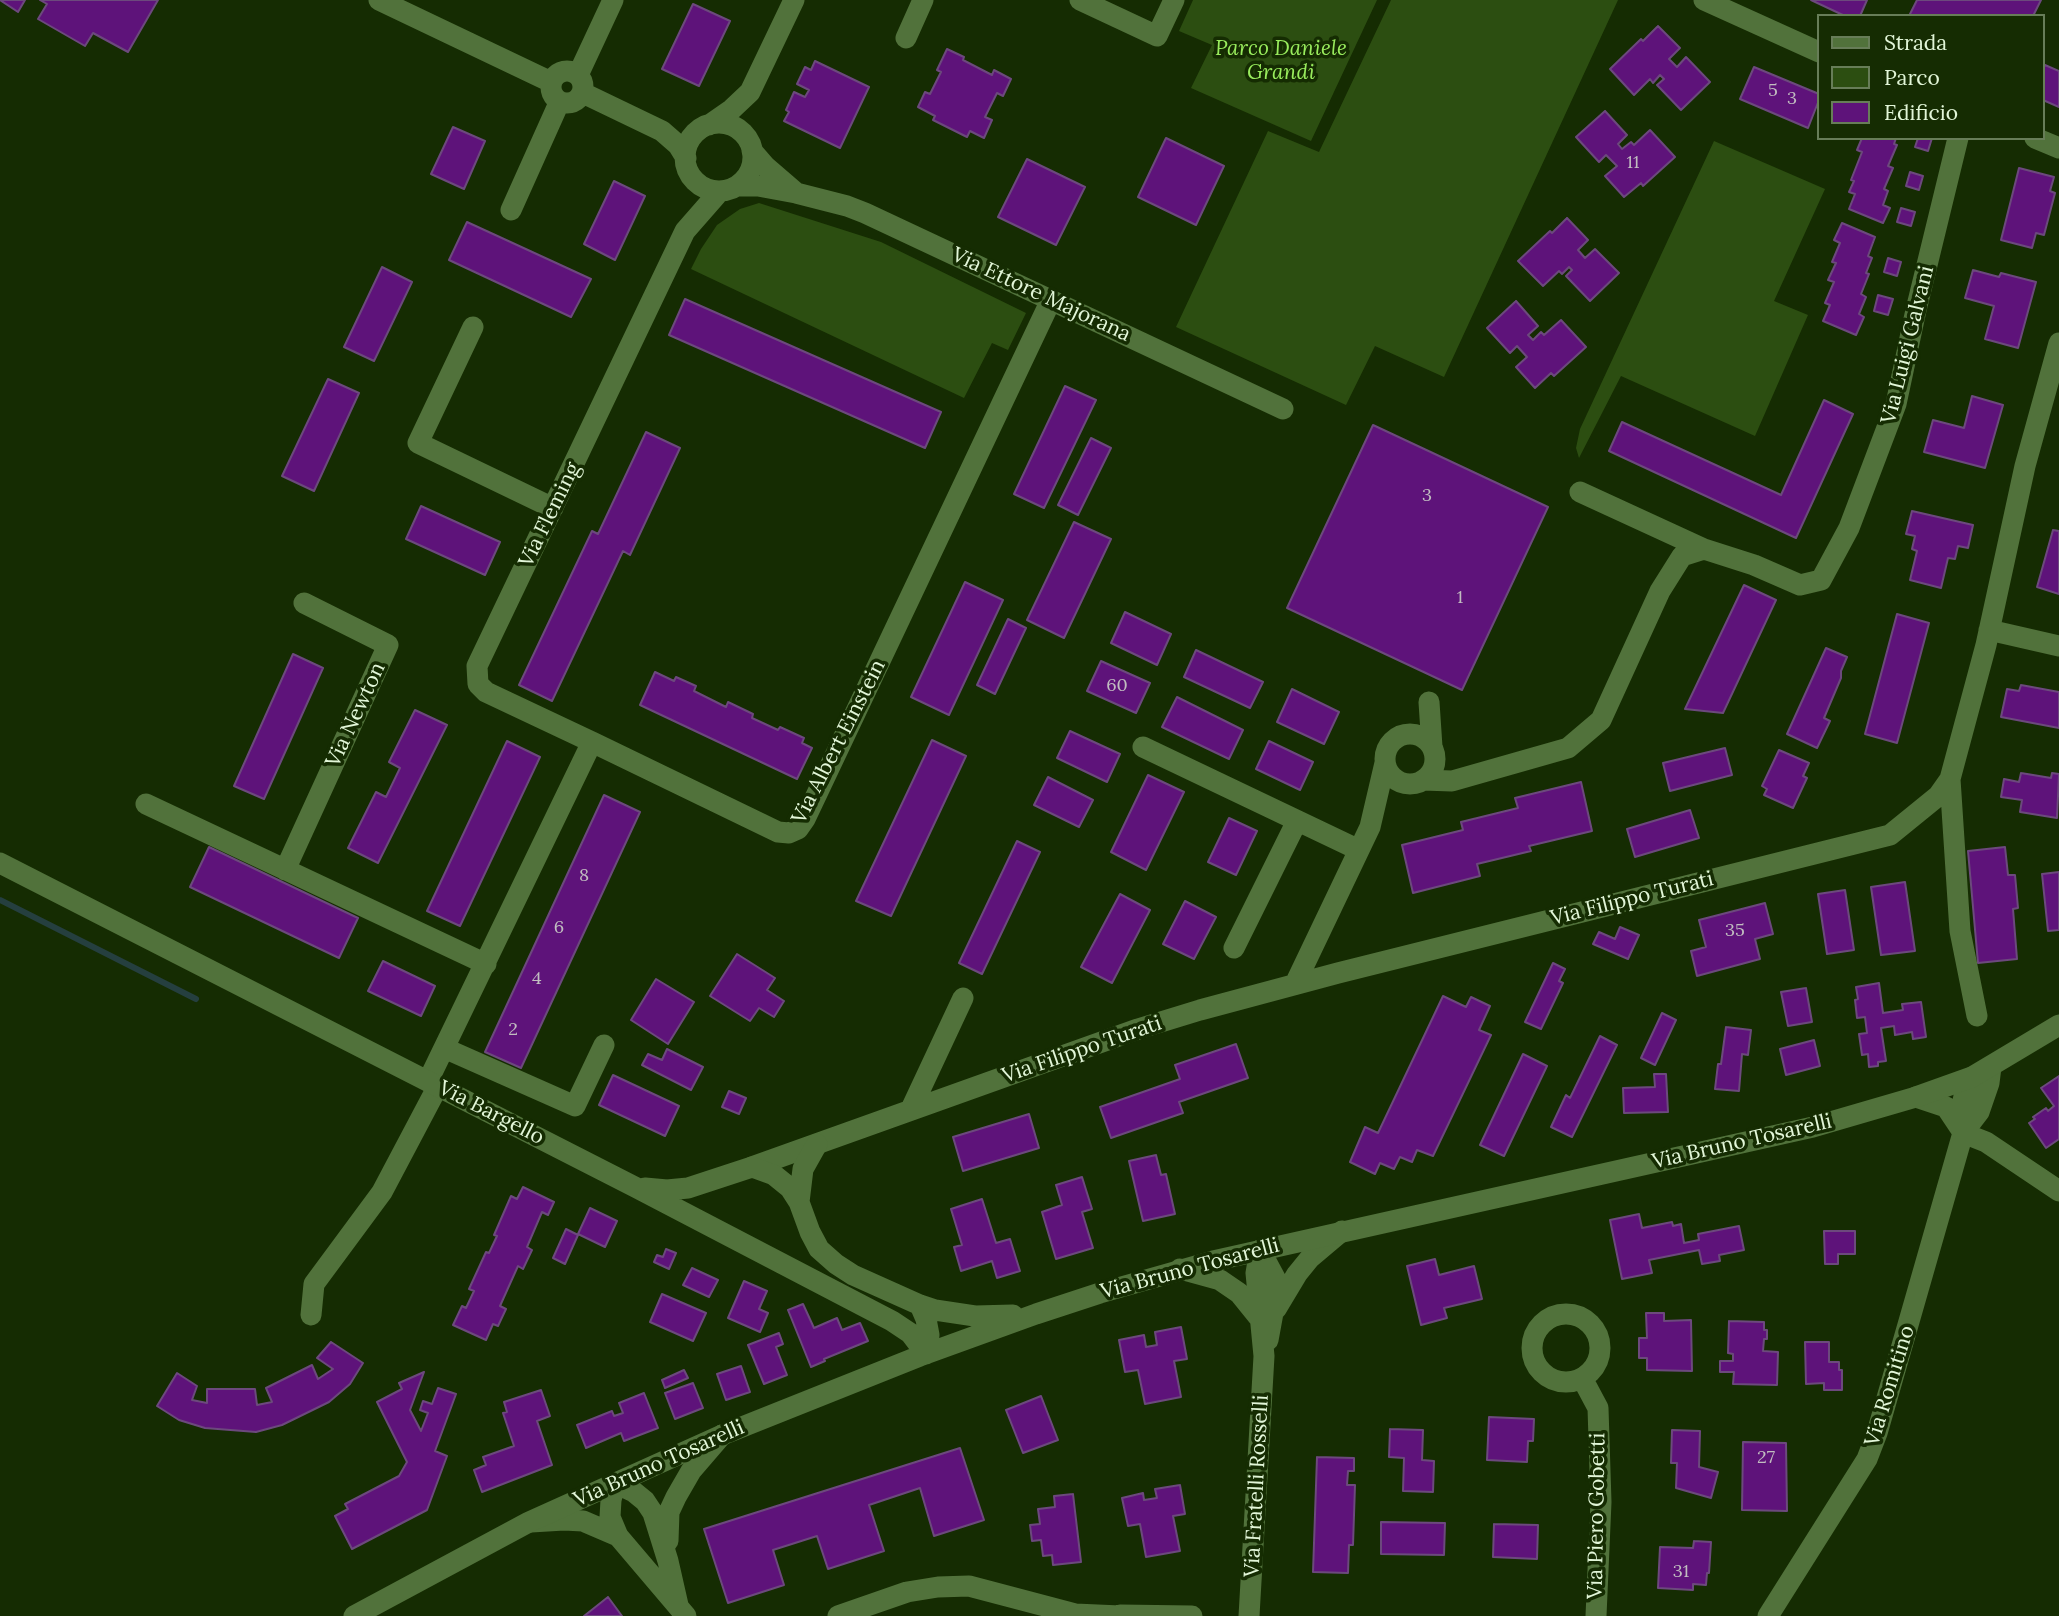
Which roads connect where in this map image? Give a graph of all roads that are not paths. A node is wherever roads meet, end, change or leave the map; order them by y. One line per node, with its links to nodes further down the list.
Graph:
1 (379, 0): 10 (street)
2 (613, 0): 11 (street)
3 (794, 0): 12 (street)
4 (923, 0): 8 (street)
5 (1080, 0): 6 (street)
6 (1174, 0)
7 (1707, 1): 9 (street)
8 (906, 38)
9 (1818, 52)
10 (551, 82): 11 (street); 13 (street)
11 (580, 84): 13 (street); 14 (street)
12 (750, 92): 15 (street); 18 (street)
13 (559, 103): 23 (street)
14 (662, 131): 15 (street); 20 (street)
15 (700, 131): 18 (street); 20 (street)
16 (1958, 140): 31 (street, Via Luigi Galvani)
17 (2040, 140): 19 (street)
18 (749, 143): 21 (street); 22 (street, Via Ettore Majorana)
19 (2059, 148)
20 (688, 167): 21 (street); 24 (street, Via Fleming)
21 (728, 188): 22 (street, Via Ettore Majorana); 24 (street, Via Fleming)
22 (796, 193): 25 (street, Via Ettore Majorana)
23 (511, 211)
24 (685, 231): 30 (street, Via Fleming)
25 (1051, 300): 28 (street, Via Ettore Majorana); 36 (street, Via Albert Einstein)
26 (473, 327): 30 (street)
27 (2059, 342): 33 (street, Via Filippo Turati)
28 (1283, 409)
29 (1580, 492): 31 (street, Via Luigi Galvani)
30 (554, 508): 36 (street, Via Fleming)
31 (1704, 549): 40 (street)
32 (304, 603): 48 (street, Via Newton)
33 (1989, 629): 34 (street); 41 (street, Via Filippo Turati)
34 (2059, 646)
35 (1400, 736): 38 (street); 38 (street); 39 (street)
36 (592, 742): 50 (street)
37 (1143, 747): 44 (street)
38 (1433, 753): 40 (street); 42 (street)
39 (1385, 763): 42 (street); 45 (street)
40 (1481, 772): 42 (street)
41 (1950, 779): 51 (street, Via Filippo Turati); 53 (street, Via Filippo Turati)
42 (1419, 781): 45 (street)
43 (146, 804): 48 (street)
44 (1297, 821): 46 (street); 49 (street)
45 (1370, 827): 46 (street)
46 (1359, 850): 51 (street)
47 (0, 863): 58 (street, Via Bargello)
48 (285, 870): 50 (street)
49 (1234, 948)
50 (486, 964): 56 (street)
51 (1295, 984): 60 (street, Via Filippo Turati)
52 (963, 998): 60 (street)
53 (1977, 1016)
54 (2059, 1025): 57 (street, Via Bruno Tosarelli)
55 (604, 1045): 56 (street, Via Bargello)
56 (444, 1048): 58 (street)
57 (1982, 1072): 59 (street, Via Bruno Tosarelli); 61 (street, Via Romitino)
58 (433, 1084): 64 (street, Via Bargello); 72 (street)
59 (1916, 1097): 61 (street); 67 (street, Via Bruno Tosarelli)
60 (911, 1110): 62 (street, Via Filippo Turati)
61 (1963, 1133): 65 (street); 88 (street, Via Romitino)
62 (817, 1144): 63 (street, Via Filippo Turati); 66 (street)
63 (752, 1167): 64 (street, Via Filippo Turati); 66 (street)
64 (635, 1187): 74 (street, Via Bargello)
65 (2059, 1191)
66 (799, 1202): 70 (street)
67 (1342, 1230): 68 (street, Via Bruno Tosarelli); 73 (street, Via Fratelli Rosselli)
68 (1260, 1250): 69 (street, Via Bruno Tosarelli); 73 (street, Via Fratelli Rosselli)
69 (1180, 1269): 71 (street, Via Bruno Tosarelli); 73 (street)
70 (920, 1305): 71 (street); 74 (street)
71 (1036, 1314): 74 (street, Via Bruno Tosarelli)
72 (311, 1315)
73 (1267, 1316): 86 (street, Via Fratelli Rosselli)
74 (926, 1354): 76 (street, Via Bruno Tosarelli)
75 (1582, 1378): 87 (street, Via Piero Gobetti)
76 (722, 1435): 77 (street, Via Bruno Tosarelli); 80 (street)
77 (615, 1483): 78 (street, Via Bruno Tosarelli); 79 (street); 80 (street)
78 (529, 1522): 79 (street); 82 (street, Via Bruno Tosarelli)
79 (618, 1536): 81 (street)
80 (668, 1561): 81 (street)
81 (682, 1611)
82 (355, 1616)
83 (838, 1616): 84 (street)
84 (1120, 1616): 85 (street)
85 (1192, 1616)
86 (1249, 1616)
87 (1596, 1616)
88 (1768, 1616)

